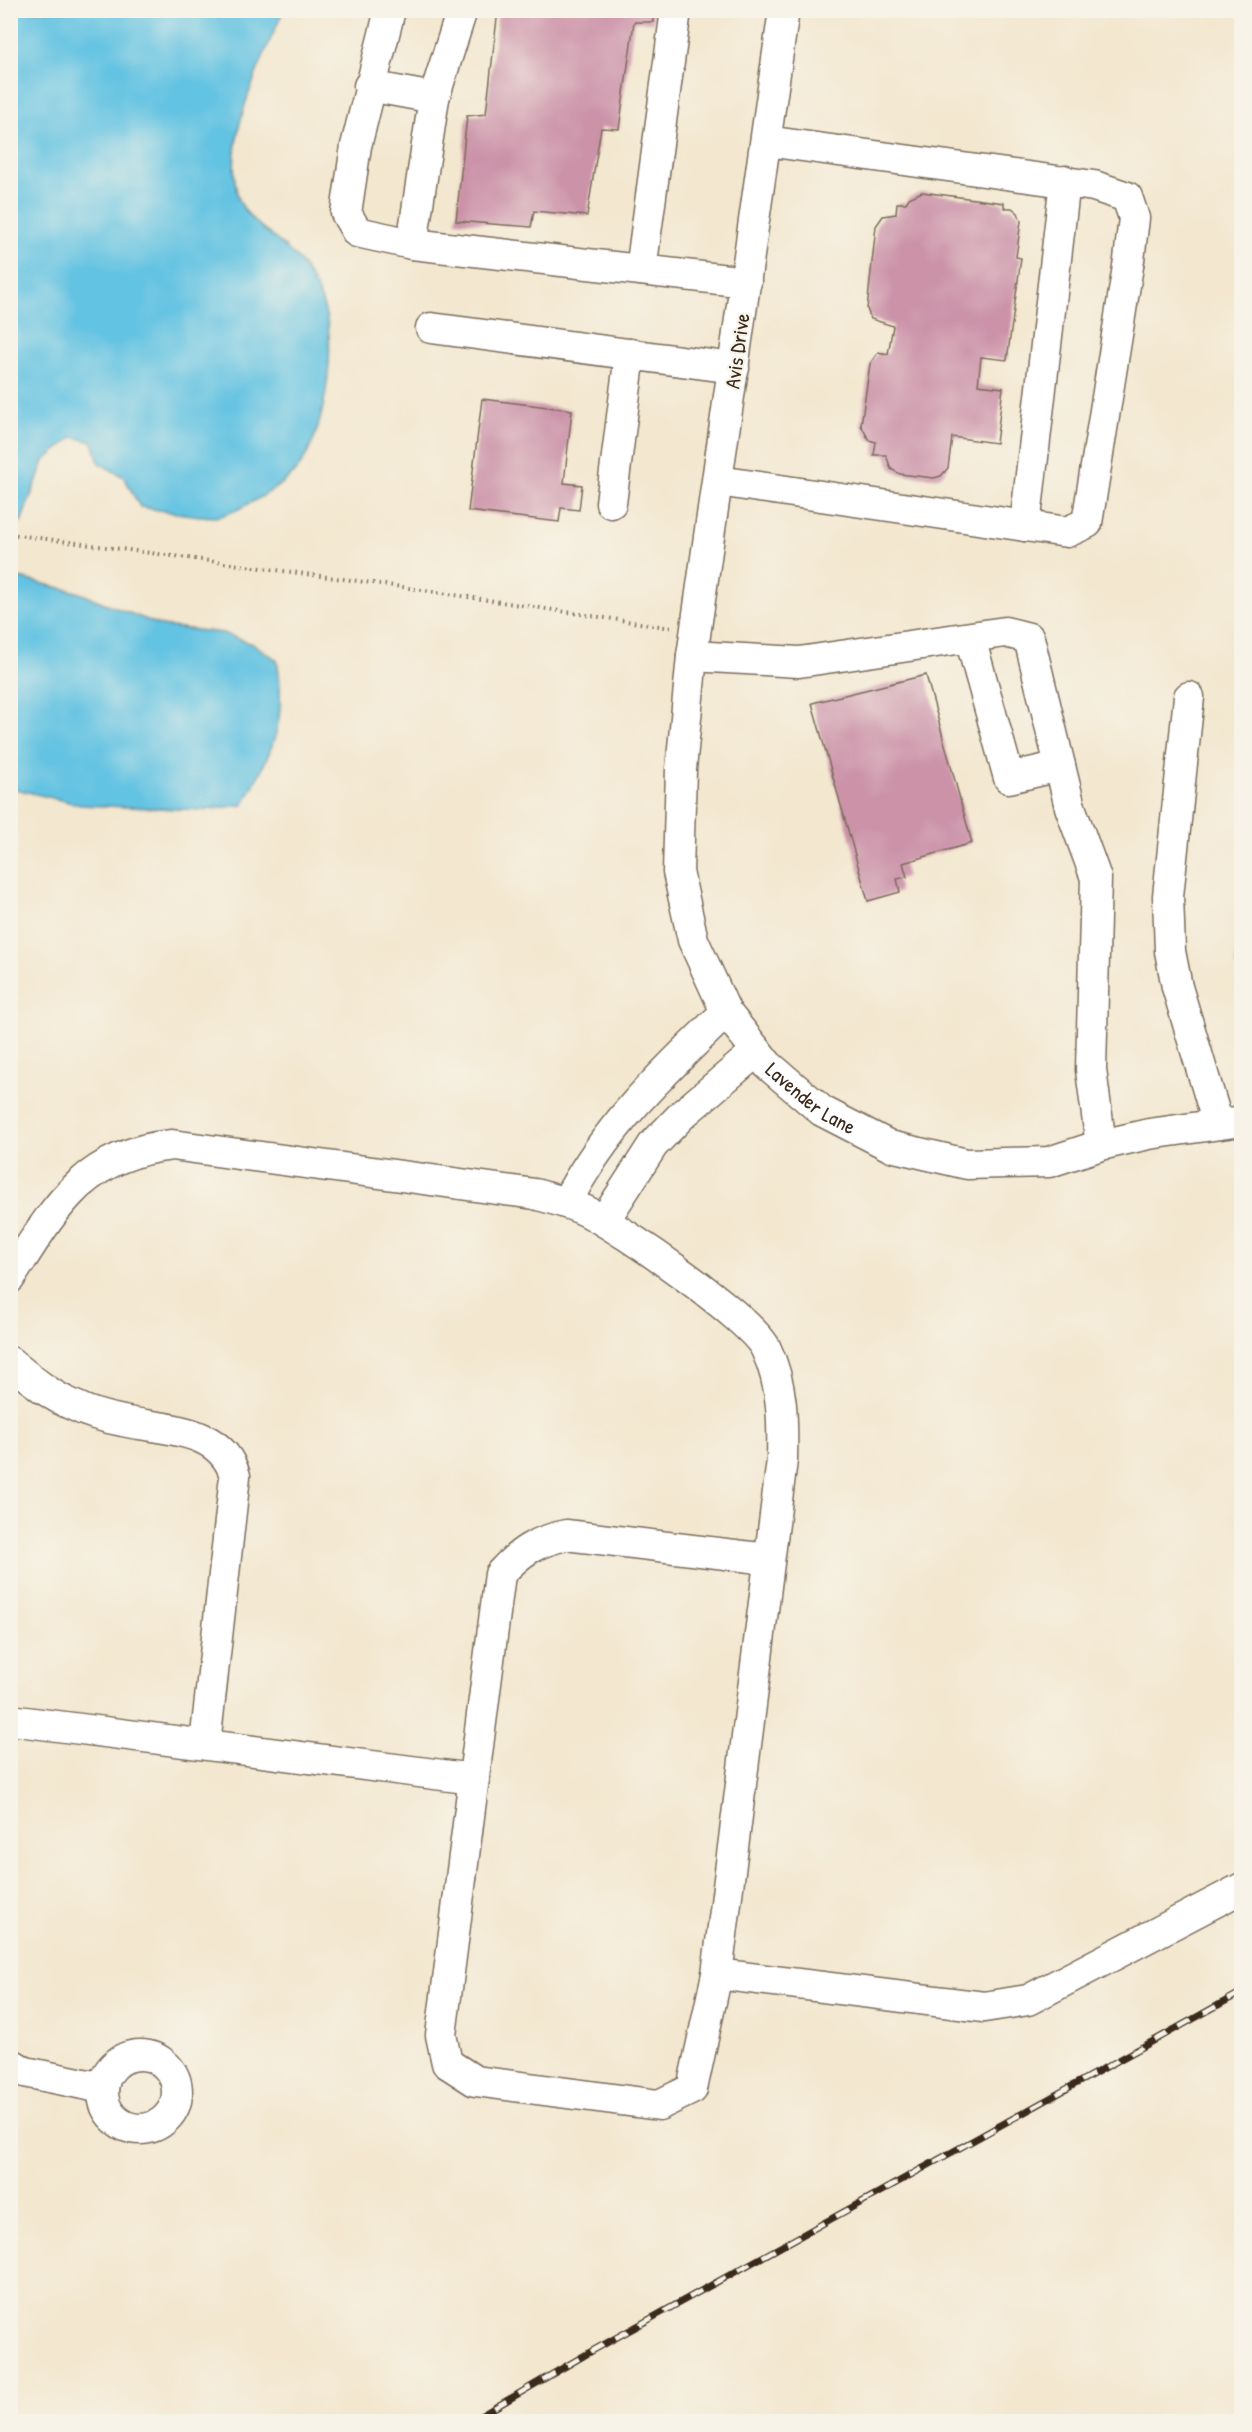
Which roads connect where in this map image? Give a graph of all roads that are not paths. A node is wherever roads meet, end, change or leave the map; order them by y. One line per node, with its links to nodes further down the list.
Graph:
1 (390, 10): 5 (street)
2 (462, 10): 6 (street)
3 (676, 10): 10 (street)
4 (784, 10): 7 (street, Avis Drive)
5 (369, 86): 6 (street); 9 (street)
6 (434, 98): 9 (street)
7 (766, 141): 8 (street); 11 (street, Avis Drive)
8 (1065, 181): 17 (street); 17 (street)
9 (412, 244): 10 (street)
10 (641, 270): 11 (street)
11 (746, 282): 14 (street, Avis Drive)
12 (431, 328): 13 (street)
13 (630, 354): 14 (street); 16 (street)
14 (734, 368): 15 (street, Avis Drive)
15 (718, 481): 17 (street); 19 (street, Avis Drive)
16 (611, 503)
17 (1025, 526)
18 (970, 638): 19 (street); 22 (street); 22 (street)
19 (694, 644): 20 (street, Avis Drive)
20 (690, 692): 23 (street, Lavender Lane)
21 (1189, 697): 25 (street)
22 (1060, 766): 26 (street)
23 (726, 1012): 24 (street, Lavender Lane); 27 (street)
24 (757, 1051): 26 (street, Lavender Lane); 28 (street)
25 (1230, 1122): 26 (street, Lavender Lane)
26 (1101, 1144)
27 (566, 1203): 28 (street); 29 (street)
28 (604, 1221): 31 (street)
29 (10, 1278)
30 (10, 1362): 33 (street)
31 (768, 1559): 34 (street); 36 (street)
32 (10, 1720): 33 (street)
33 (205, 1744): 34 (street)
34 (474, 1779): 36 (street)
35 (1242, 1888): 36 (street)
36 (717, 1974)
37 (10, 2063): 38 (street)
38 (104, 2088)

